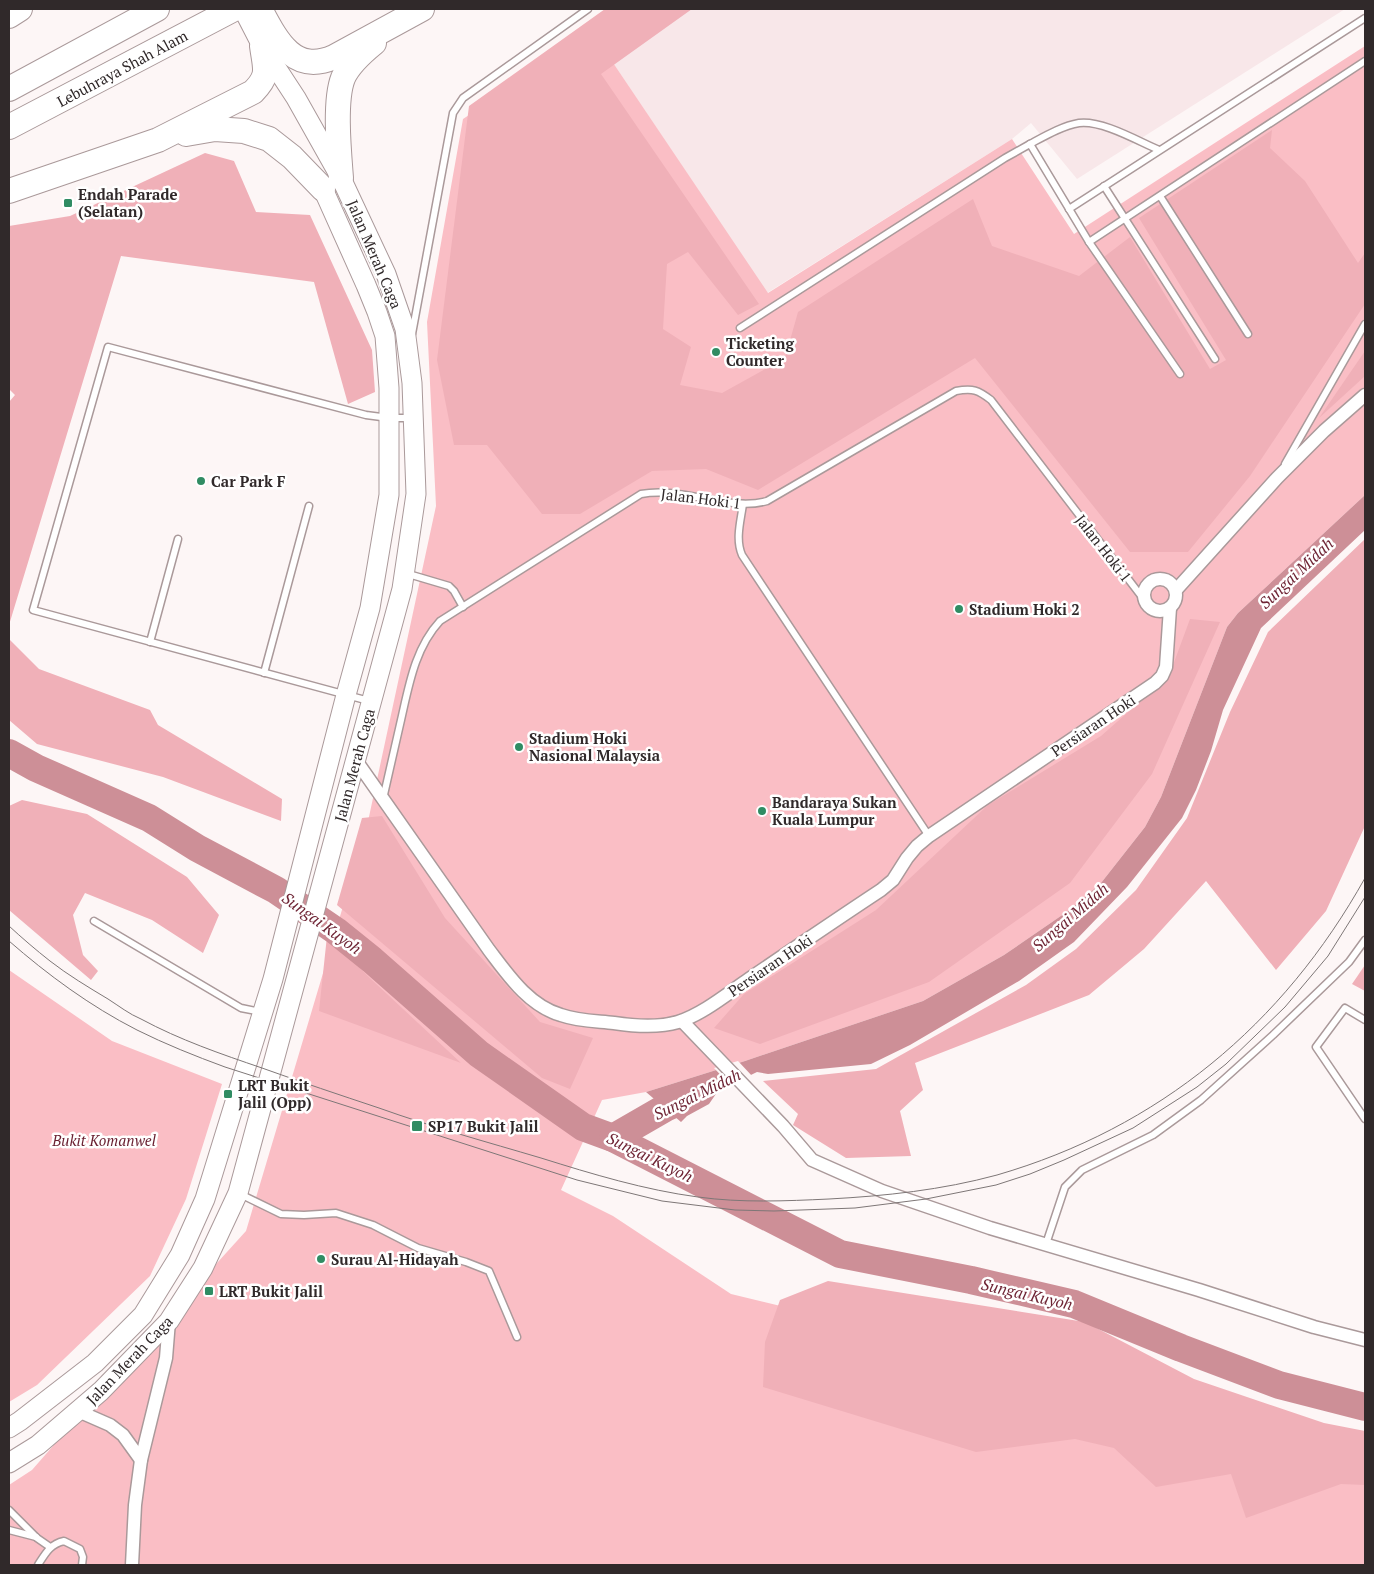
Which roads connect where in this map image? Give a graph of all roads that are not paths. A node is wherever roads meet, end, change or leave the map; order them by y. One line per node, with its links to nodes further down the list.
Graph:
1 (20, 9): 8 (highway)
2 (157, 9): 12 (highway)
3 (234, 9): 13 (highway, Lebuhraya Shah Alam)
4 (242, 9): 10 (street, Jalan Merah Caga)
5 (260, 9): 7 (highway)
6 (588, 9): 27 (lane)
7 (414, 13): 17 (highway)
8 (9, 16)
9 (1365, 18): 16 (lane)
10 (262, 46): 14 (highway); 17 (street, Jalan Merah Caga)
11 (1365, 61): 20 (lane)
12 (9, 89)
13 (9, 127)
14 (158, 140): 17 (highway); 19 (highway)
15 (1030, 144): 16 (lane); 21 (lane); 25 (lane)
16 (1159, 150): 18 (lane)
17 (332, 184): 27 (street, Jalan Merah Caga); 31 (street, Jalan Merah Caga)
18 (1104, 186): 21 (lane); 22 (lane)
19 (9, 191)
20 (1160, 196): 22 (lane); 26 (lane)
21 (1069, 209): 23 (lane)
22 (1125, 219): 23 (lane); 28 (lane)
23 (1090, 242): 29 (lane)
24 (1365, 324): 33 (lane)
25 (740, 328)
26 (1248, 334)
27 (409, 353): 32 (street, Jalan Merah Caga)
28 (1215, 359)
29 (1180, 374)
30 (1365, 395): 33 (street)
31 (389, 418): 32 (lane); 42 (lane); 44 (street, Jalan Merah Caga)
32 (413, 418): 37 (street, Jalan Merah Caga)
33 (1277, 478): 38 (street)
34 (743, 504): 39 (lane, Jalan Hoki 1); 40 (lane, Jalan Hoki 1); 48 (lane)
35 (309, 506): 43 (lane)
36 (178, 538): 42 (lane)
37 (404, 572): 40 (lane); 45 (street, Jalan Merah Caga)
38 (1176, 590): 39 (street); 41 (street)
39 (1145, 601): 41 (street)
40 (463, 607): 47 (lane, Jalan Hoki 1)
41 (1170, 608): 48 (street, Persiaran Hoki)
42 (150, 642): 43 (lane)
43 (264, 673): 44 (lane)
44 (346, 695): 45 (lane); 51 (street, Jalan Merah Caga)
45 (371, 702): 46 (street, Jalan Merah Caga)
46 (355, 759): 47 (street, Persiaran Hoki); 55 (street, Jalan Merah Caga)
47 (382, 798): 53 (street, Persiaran Hoki)
48 (929, 836): 53 (street, Persiaran Hoki)
49 (94, 921): 51 (lane)
50 (1365, 940): 56 (lane)
51 (263, 1012): 61 (street, Jalan Merah Caga)
52 (1365, 1020): 54 (lane)
53 (682, 1021): 56 (street)
54 (1365, 1119)
55 (238, 1192): 57 (street, Jalan Merah Caga); 58 (lane)
56 (1046, 1244): 59 (street)
57 (169, 1321): 60 (street, Jalan Merah Caga); 62 (street)
58 (516, 1337)
59 (1365, 1340)
60 (78, 1411): 62 (street); 63 (street, Jalan Merah Caga)
61 (9, 1428)
62 (141, 1460): 70 (street)
63 (9, 1463)
64 (9, 1510): 66 (lane)
65 (9, 1530): 66 (lane)
66 (37, 1538): 67 (lane)
67 (50, 1547): 68 (lane); 69 (lane)
68 (38, 1565)
69 (82, 1565)
70 (132, 1565)

